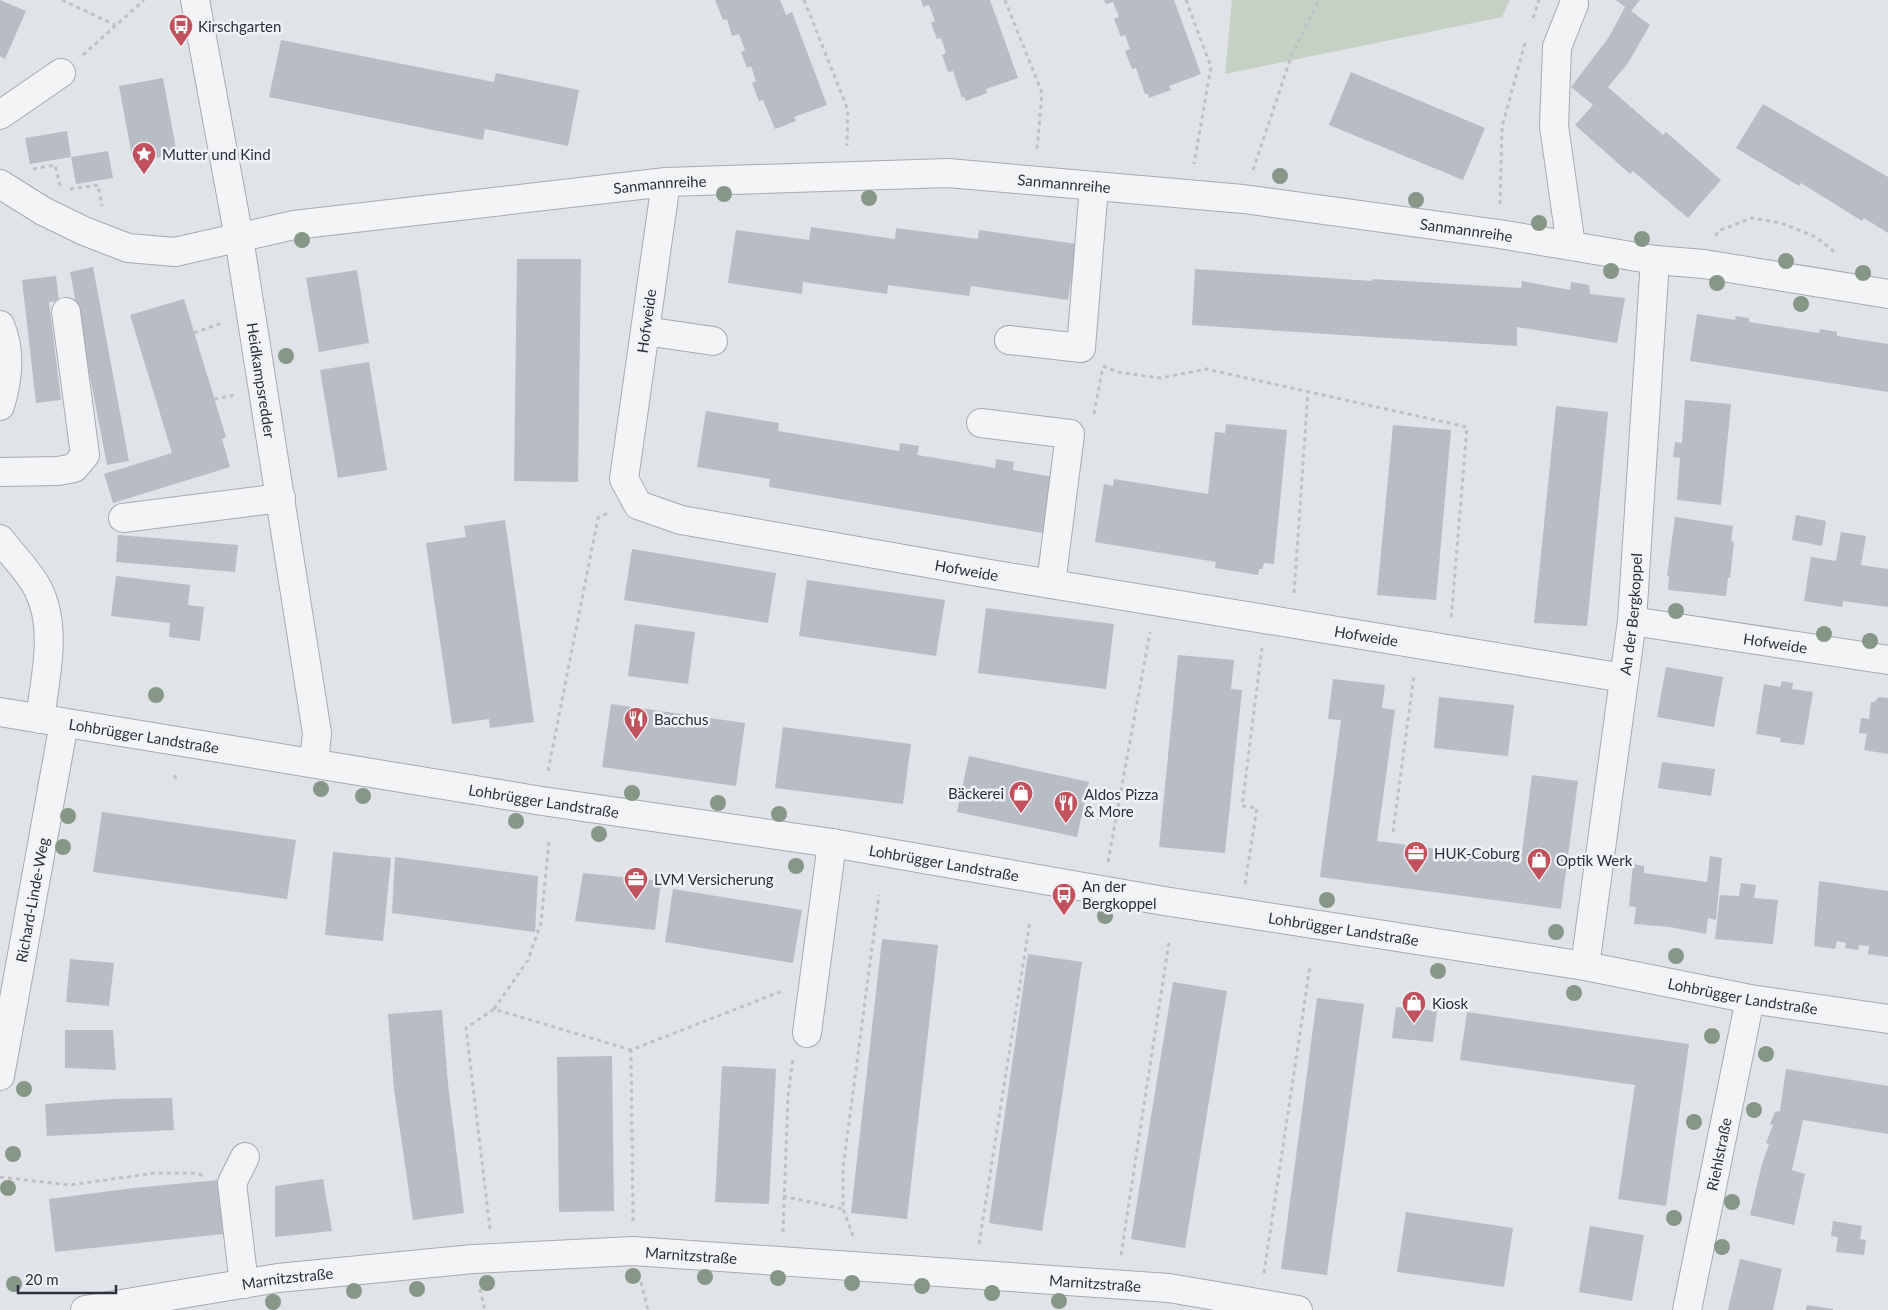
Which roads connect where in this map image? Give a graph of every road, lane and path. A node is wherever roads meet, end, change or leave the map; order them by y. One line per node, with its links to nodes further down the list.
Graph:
1 (62, 0): 10 (path)
2 (144, 0): 10 (path)
3 (195, 0): 23 (street, Heidkampsredder)
4 (804, 0): 15 (path)
5 (1005, 0): 16 (path)
6 (1186, 0): 20 (path)
7 (1319, 0): 21 (path)
8 (1539, 0): 11 (path)
9 (1574, 4): 24 (street)
10 (116, 25): 13 (path)
11 (1530, 27)
12 (1527, 36): 22 (path)
13 (61, 73): 14 (street)
14 (0, 115)
15 (845, 176): 16 (street, Sanmannreihe); 17 (street, Sanmannreihe)
16 (1034, 181): 19 (street, Sanmannreihe)
17 (666, 182): 23 (street, Sanmannreihe); 31 (street, Hofweide)
18 (0, 184): 23 (street)
19 (1094, 186): 20 (street, Sanmannreihe); 32 (street)
20 (1189, 194): 21 (street, Sanmannreihe)
21 (1243, 199): 22 (street, Sanmannreihe)
22 (1498, 234): 24 (street, Sanmannreihe)
23 (239, 238): 41 (street, Heidkampsredder)
24 (1571, 246): 25 (street, Sanmannreihe)
25 (1655, 260): 26 (street, Sanmannreihe); 47 (street, An der Bergkoppel)
26 (1704, 264): 27 (street, Sanmannreihe); 27 (path)
27 (1852, 288): 28 (street, Sanmannreihe)
28 (1888, 294)
29 (66, 312): 40 (street)
30 (0, 325): 37 (street)
31 (645, 331): 33 (street); 42 (street, Hofweide)
32 (1009, 340)
33 (713, 341)
34 (1101, 357): 35 (path)
35 (1103, 366): 36 (path); 38 (path)
36 (1308, 392): 48 (path); 50 (path)
37 (0, 406)
38 (1093, 419)
39 (981, 423): 45 (street)
40 (0, 472)
41 (281, 498): 43 (street); 55 (street, Heidkampsredder)
42 (633, 499): 45 (street, Hofweide); 56 (path)
43 (123, 518)
44 (0, 539): 54 (street, Richard-Linde-Weg)
45 (1051, 584): 46 (street, Hofweide)
46 (1156, 602): 48 (street, Hofweide); 60 (path)
47 (1632, 621): 51 (street, Hofweide); 52 (street, An der Bergkoppel)
48 (1279, 622): 49 (street, Hofweide); 62 (path)
49 (1418, 645): 50 (street, Hofweide); 57 (path)
50 (1448, 650): 52 (street, Hofweide)
51 (1888, 660)
52 (1624, 678): 66 (street, An der Bergkoppel)
53 (0, 712): 54 (street, Lohbrügger Landstraße)
54 (52, 721): 55 (street, Lohbrügger Landstraße); 73 (street, Richard-Linde-Weg)
55 (314, 763): 56 (street, Lohbrügger Landstraße)
56 (542, 801): 59 (street, Lohbrügger Landstraße)
57 (1393, 832)
58 (549, 841): 69 (path)
59 (832, 843): 60 (street, Lohbrügger Landstraße); 67 (street)
60 (1103, 890): 62 (street, Lohbrügger Landstraße)
61 (879, 896): 78 (path)
62 (1240, 912): 66 (street, Lohbrügger Landstraße)
63 (1030, 922): 83 (path)
64 (1169, 942): 85 (path)
65 (1310, 966): 86 (path)
66 (1585, 966): 68 (street, Lohbrügger Landstraße)
67 (814, 978): 71 (street); 72 (path)
68 (1750, 999): 70 (street, Lohbrügger Landstraße); 90 (street, Riehlstraße)
69 (494, 1009): 72 (path); 80 (path)
70 (1888, 1019)
71 (807, 1033): 77 (path)
72 (631, 1050): 79 (path)
73 (0, 1076)
74 (245, 1158): 76 (street)
75 (0, 1177): 76 (path)
76 (232, 1182): 84 (street)
77 (784, 1196): 78 (path); 81 (path)
78 (843, 1209): 82 (path)
79 (633, 1251): 80 (street, Marnitzstraße); 81 (street, Marnitzstraße); 88 (path)
80 (494, 1258): 84 (street, Marnitzstraße)
81 (782, 1261): 82 (street, Marnitzstraße)
82 (864, 1267): 83 (street, Marnitzstraße)
83 (974, 1274): 85 (street, Marnitzstraße)
84 (244, 1284): 87 (street, Marnitzstraße)
85 (1117, 1284): 86 (street, Marnitzstraße)
86 (1260, 1303): 89 (street, Marnitzstraße)
87 (85, 1310)
88 (648, 1310)
89 (1298, 1310)
90 (1687, 1310)

